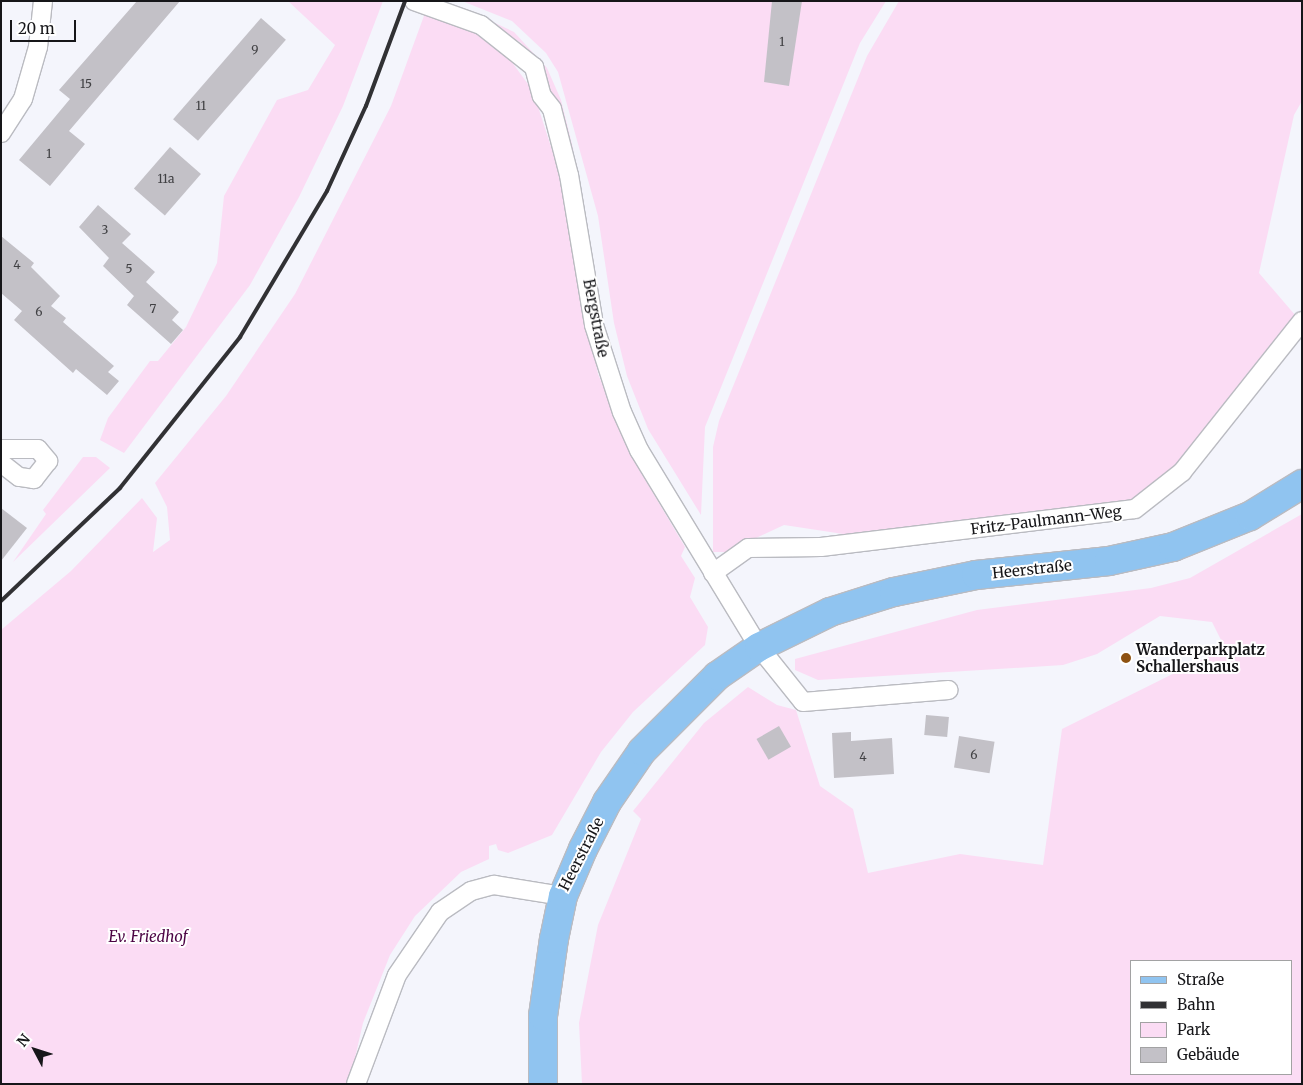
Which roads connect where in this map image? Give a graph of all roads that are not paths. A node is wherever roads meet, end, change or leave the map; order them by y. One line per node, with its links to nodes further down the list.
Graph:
1 (44, 1): 3 (street)
2 (414, 1): 8 (street, Bergstraße)
3 (1, 133)
4 (1302, 321): 8 (street, Fritz-Paulmann-Weg)
5 (1, 449): 6 (street)
6 (1, 463)
7 (1302, 484): 9 (main road, Heerstraße)
8 (714, 573): 9 (street, Bergstraße)
9 (758, 647): 10 (street); 11 (main road, Heerstraße)
10 (949, 690)
11 (563, 896): 12 (street, Heerstraße); 13 (main road)
12 (356, 1084)
13 (543, 1084)

